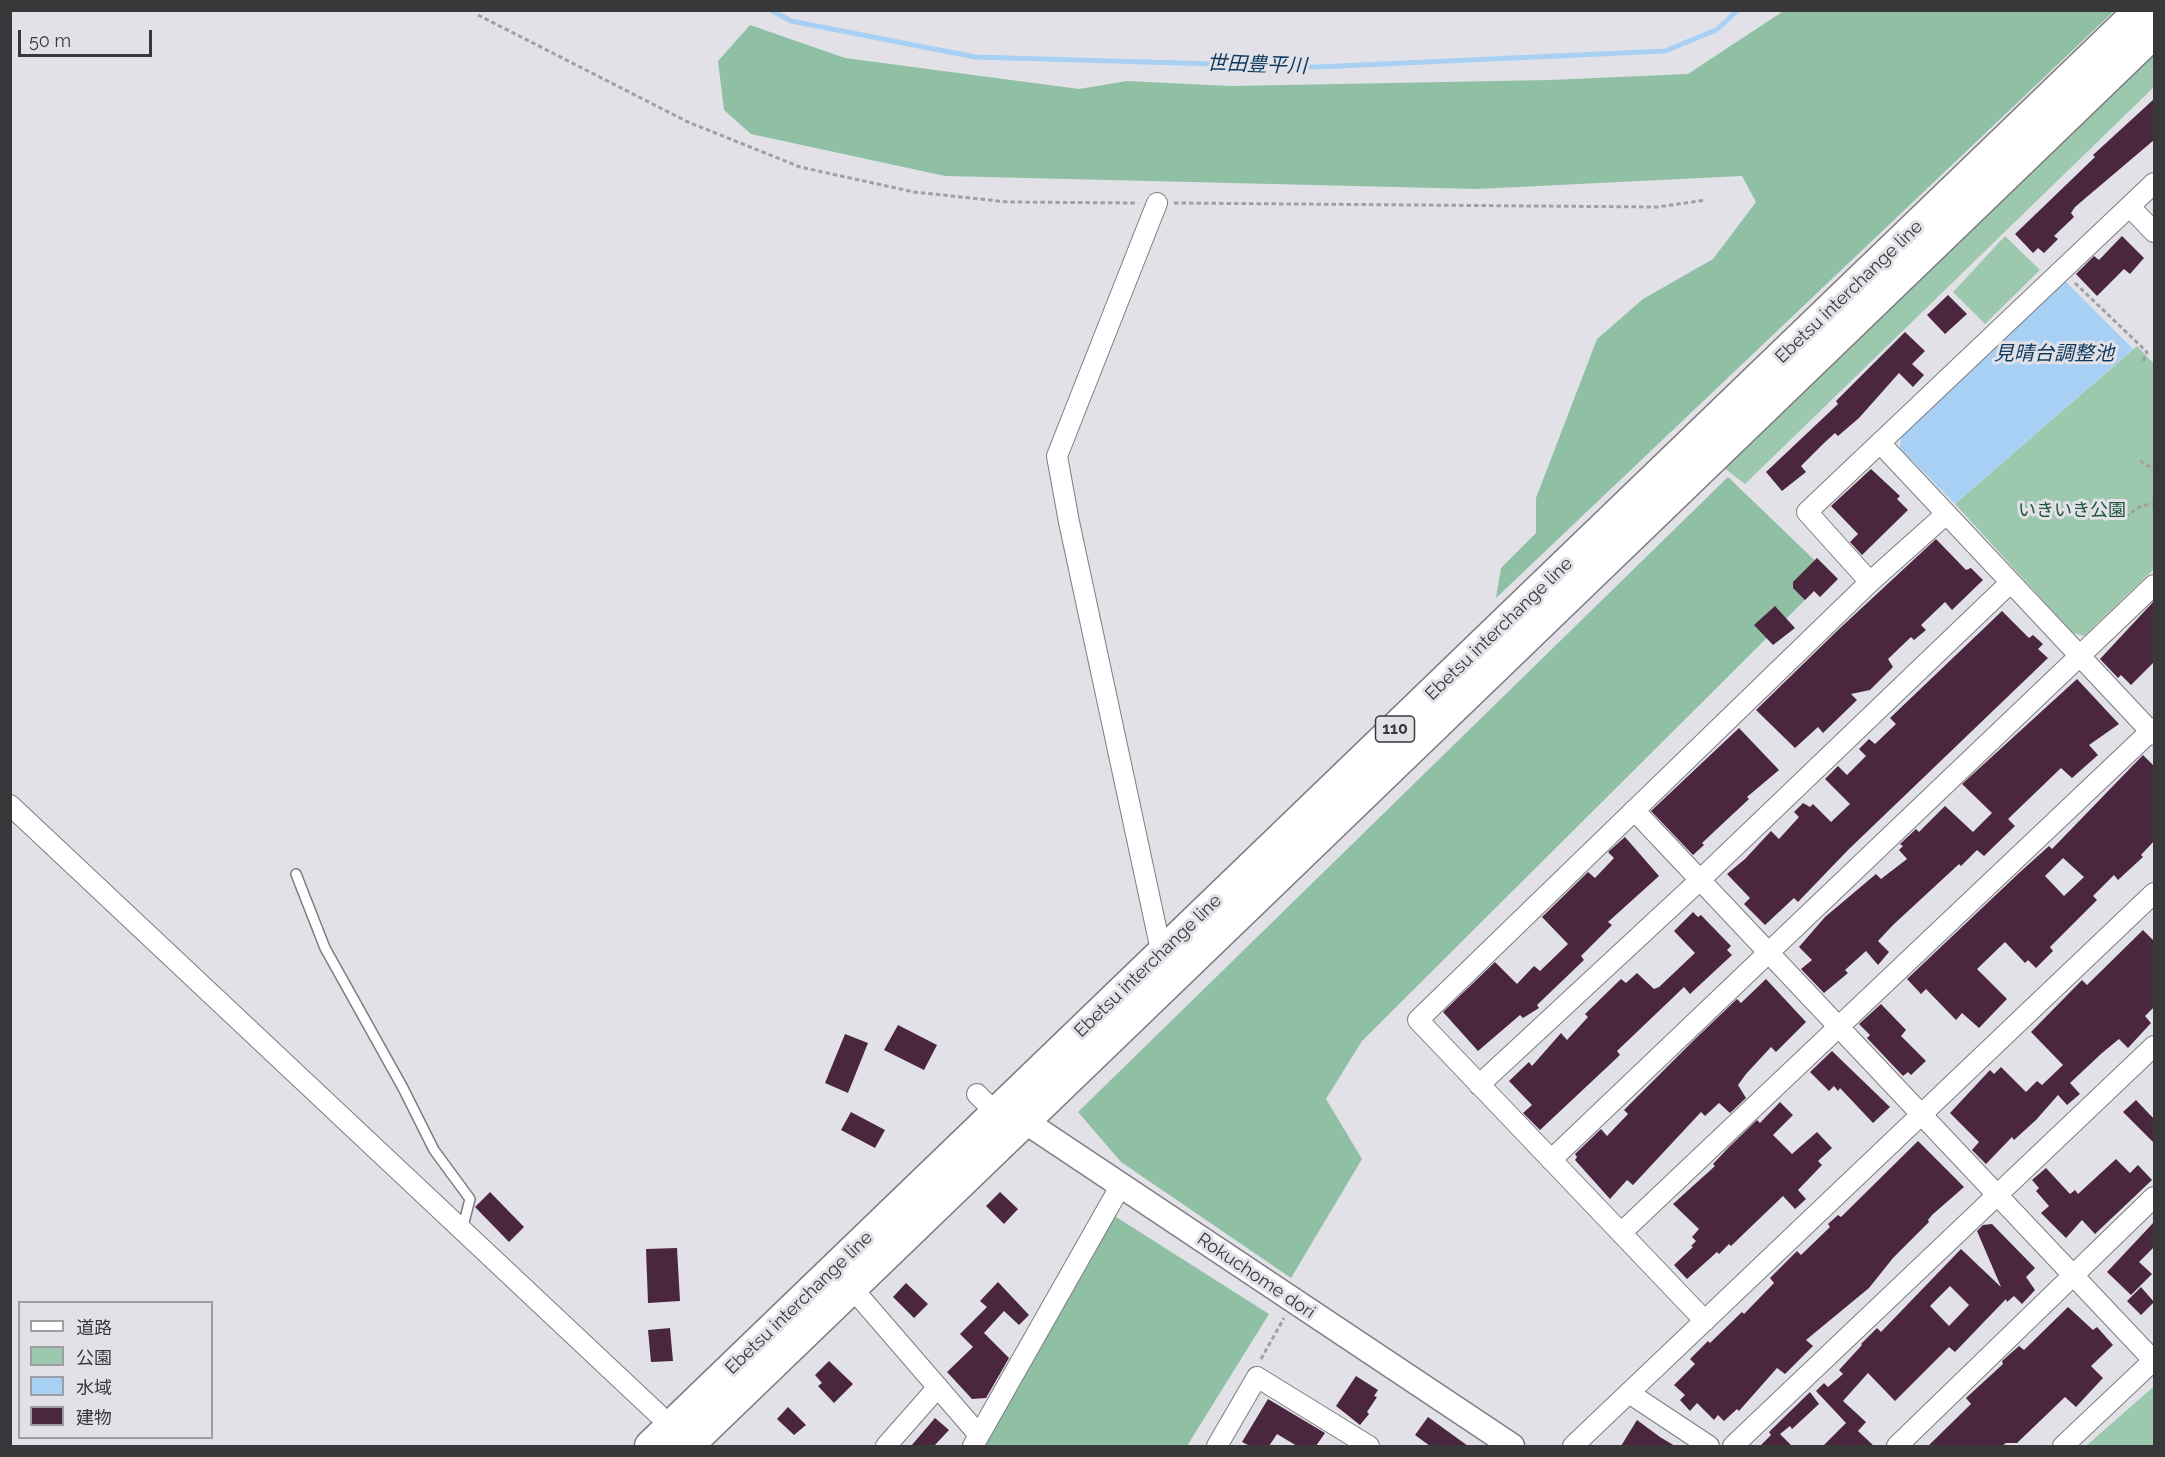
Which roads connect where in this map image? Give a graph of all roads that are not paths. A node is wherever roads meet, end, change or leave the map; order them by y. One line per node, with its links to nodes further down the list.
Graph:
1 (2140, 10): 20 (main road, Ebetsu interchange line / 110)
2 (2154, 33): 21 (main road, Ebetsu interchange line / 110)
3 (2154, 183): 5 (street)
4 (1157, 203): 20 (street)
5 (2130, 207): 6 (street); 7 (street)
6 (2154, 232)
7 (1881, 443): 8 (street); 9 (street)
8 (1945, 514): 9 (street); 10 (street)
9 (1870, 582): 15 (street)
10 (2010, 583): 12 (street); 17 (street)
11 (2154, 585): 12 (street)
12 (2080, 657): 13 (street); 19 (street)
13 (2153, 732): 22 (street)
14 (10, 805): 32 (street)
15 (1634, 810): 17 (street); 24 (street)
16 (296, 874): 32 (lane)
17 (1700, 880): 19 (street); 24 (street)
18 (2154, 893): 26 (street)
19 (1767, 952): 22 (street); 28 (street)
20 (1162, 953): 21 (street); 25 (main road, Ebetsu interchange line / 110)
21 (1167, 986): 27 (main road, Ebetsu interchange line / 110)
22 (1839, 1028): 26 (street); 33 (street)
23 (2154, 1046): 30 (street)
24 (1479, 1085): 28 (street)
25 (986, 1103): 27 (street, Rokuchome dori); 43 (main road, Ebetsu interchange line / 110)
26 (1921, 1115): 30 (street); 36 (street)
27 (1026, 1122): 29 (street, Rokuchome dori); 35 (main road, Ebetsu interchange line / 110)
28 (1551, 1160): 33 (street)
29 (1121, 1185): 41 (street); 47 (street, Rokuchome dori)
30 (1998, 1196): 34 (street); 50 (street)
31 (2154, 1197): 34 (street)
32 (462, 1230): 40 (street)
33 (1622, 1233): 36 (street)
34 (2073, 1275): 37 (street); 51 (street)
35 (852, 1288): 38 (street); 44 (main road, Ebetsu interchange line / 110)
36 (1705, 1321): 39 (street)
37 (2154, 1361): 52 (street)
38 (938, 1387): 41 (street); 45 (street)
39 (1629, 1393): 48 (street); 49 (street)
40 (658, 1414)
41 (976, 1441)
42 (1358, 1443): 46 (street)
43 (650, 1446)
44 (688, 1446)
45 (886, 1446)
46 (1217, 1446)
47 (1512, 1446)
48 (1572, 1446)
49 (1709, 1446)
50 (1733, 1446)
51 (1897, 1446)
52 (2063, 1446)

